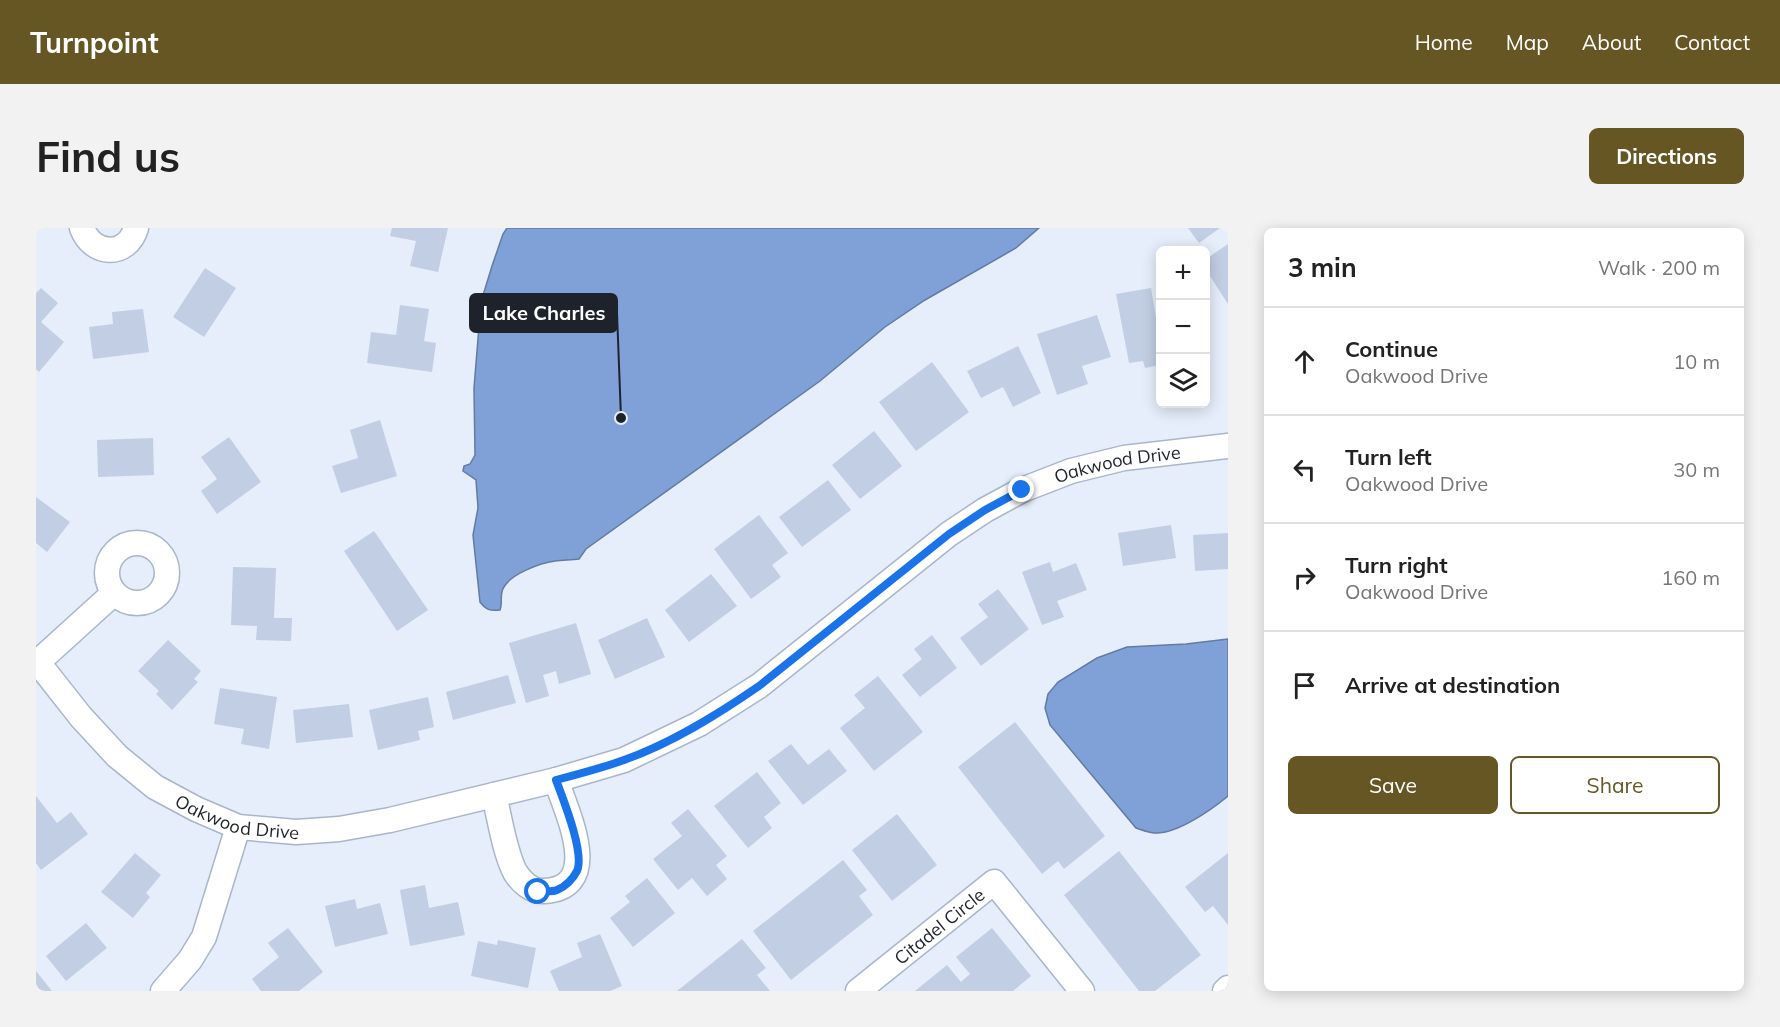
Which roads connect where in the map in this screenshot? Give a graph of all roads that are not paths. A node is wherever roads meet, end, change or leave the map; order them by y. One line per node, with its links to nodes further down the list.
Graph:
1 (82, 228): 2 (street)
2 (136, 228)
3 (1228, 446): 6 (street, Oakwood Drive)
4 (114, 593): 5 (street)
5 (37, 661): 8 (street, Oakwood Drive)
6 (556, 780): 7 (street, Oakwood Drive); 7 (street)
7 (494, 795): 8 (street, Oakwood Drive)
8 (238, 827): 9 (street)
9 (163, 991)
10 (858, 991): 11 (street, Citadel Circle)
11 (1082, 991)

